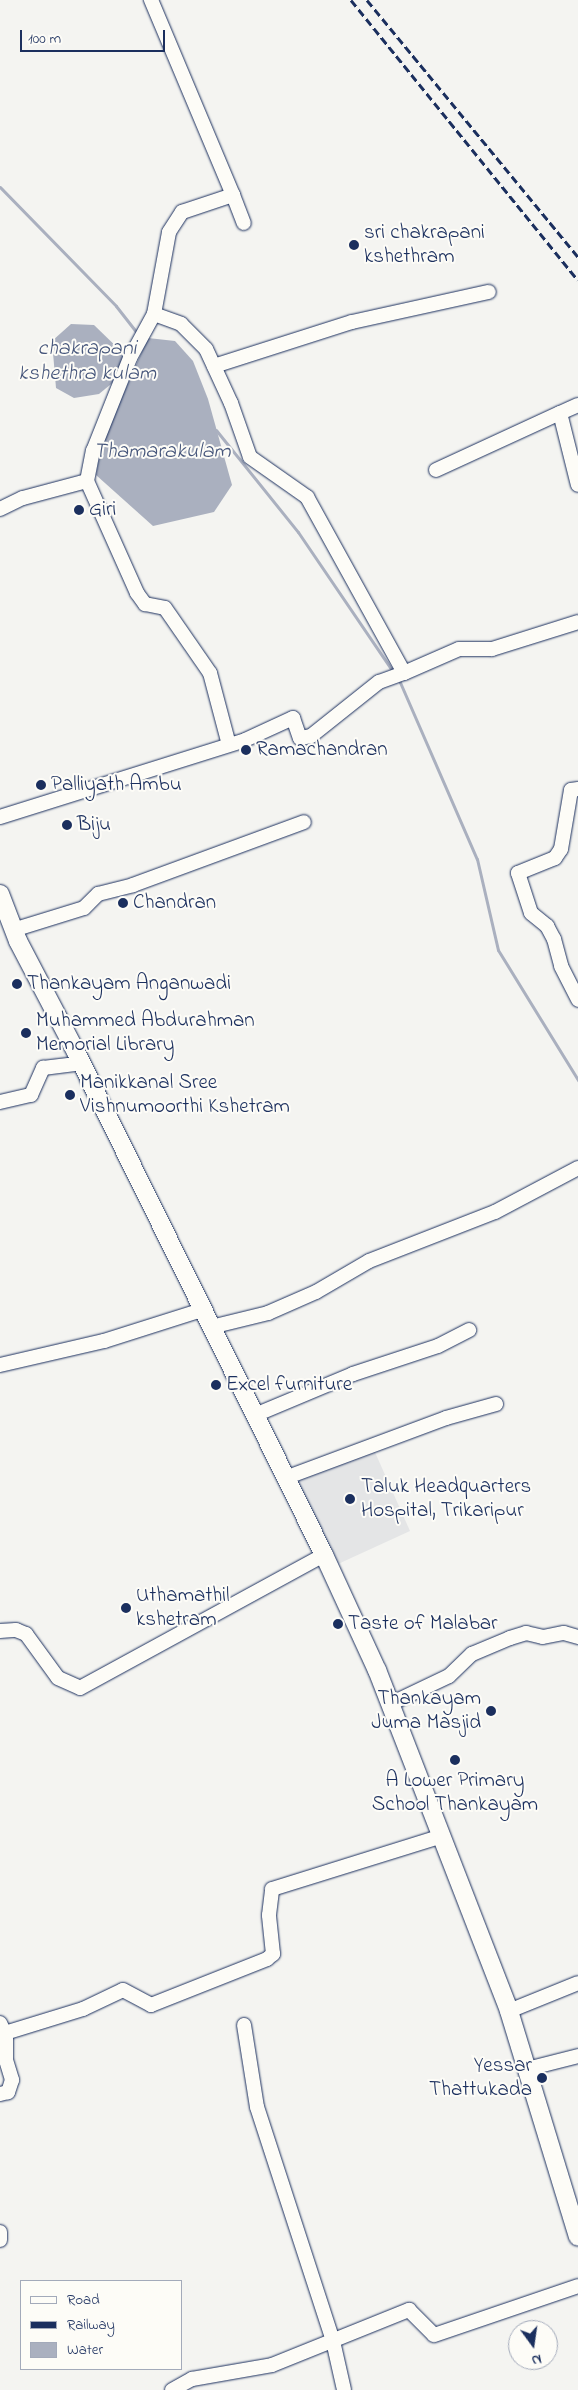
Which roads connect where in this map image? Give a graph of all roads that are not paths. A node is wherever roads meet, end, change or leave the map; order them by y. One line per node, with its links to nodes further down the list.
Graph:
1 (151, 0): 2 (street)
2 (233, 195): 3 (street); 5 (street)
3 (244, 223)
4 (489, 292): 6 (street)
5 (154, 314): 6 (street); 10 (street)
6 (214, 366): 14 (street)
7 (578, 405): 8 (street)
8 (560, 413): 9 (street); 11 (street)
9 (436, 470)
10 (87, 480): 12 (street); 15 (street)
11 (578, 484)
12 (0, 509)
13 (578, 622): 14 (street)
14 (399, 675): 15 (street)
15 (229, 745): 17 (street)
16 (578, 789): 21 (street)
17 (0, 817)
18 (304, 822): 20 (street)
19 (0, 894): 20 (main road)
20 (13, 930): 22 (main road)
21 (578, 1000)
22 (81, 1063): 23 (street); 25 (main road)
23 (0, 1102)
24 (578, 1168): 26 (street)
25 (202, 1310): 26 (main road); 28 (street)
26 (211, 1327): 30 (main road)
27 (469, 1330): 30 (street)
28 (0, 1365)
29 (496, 1404): 31 (street)
30 (255, 1415): 31 (main road)
31 (285, 1478): 32 (main road)
32 (324, 1555): 33 (street); 35 (main road)
33 (0, 1631)
34 (578, 1637): 35 (street)
35 (390, 1704): 36 (main road)
36 (442, 1836): 38 (main road); 40 (street)
37 (578, 1983): 38 (street)
38 (509, 2011): 42 (main road)
39 (244, 2025): 48 (street)
40 (3, 2028): 43 (street)
41 (578, 2056): 42 (street)
42 (526, 2069): 45 (main road)
43 (0, 2094)
44 (0, 2232): 46 (street)
45 (578, 2237)
46 (0, 2240)
47 (578, 2286): 48 (street)
48 (333, 2341): 49 (street); 50 (street)
49 (172, 2390)
50 (344, 2390)

